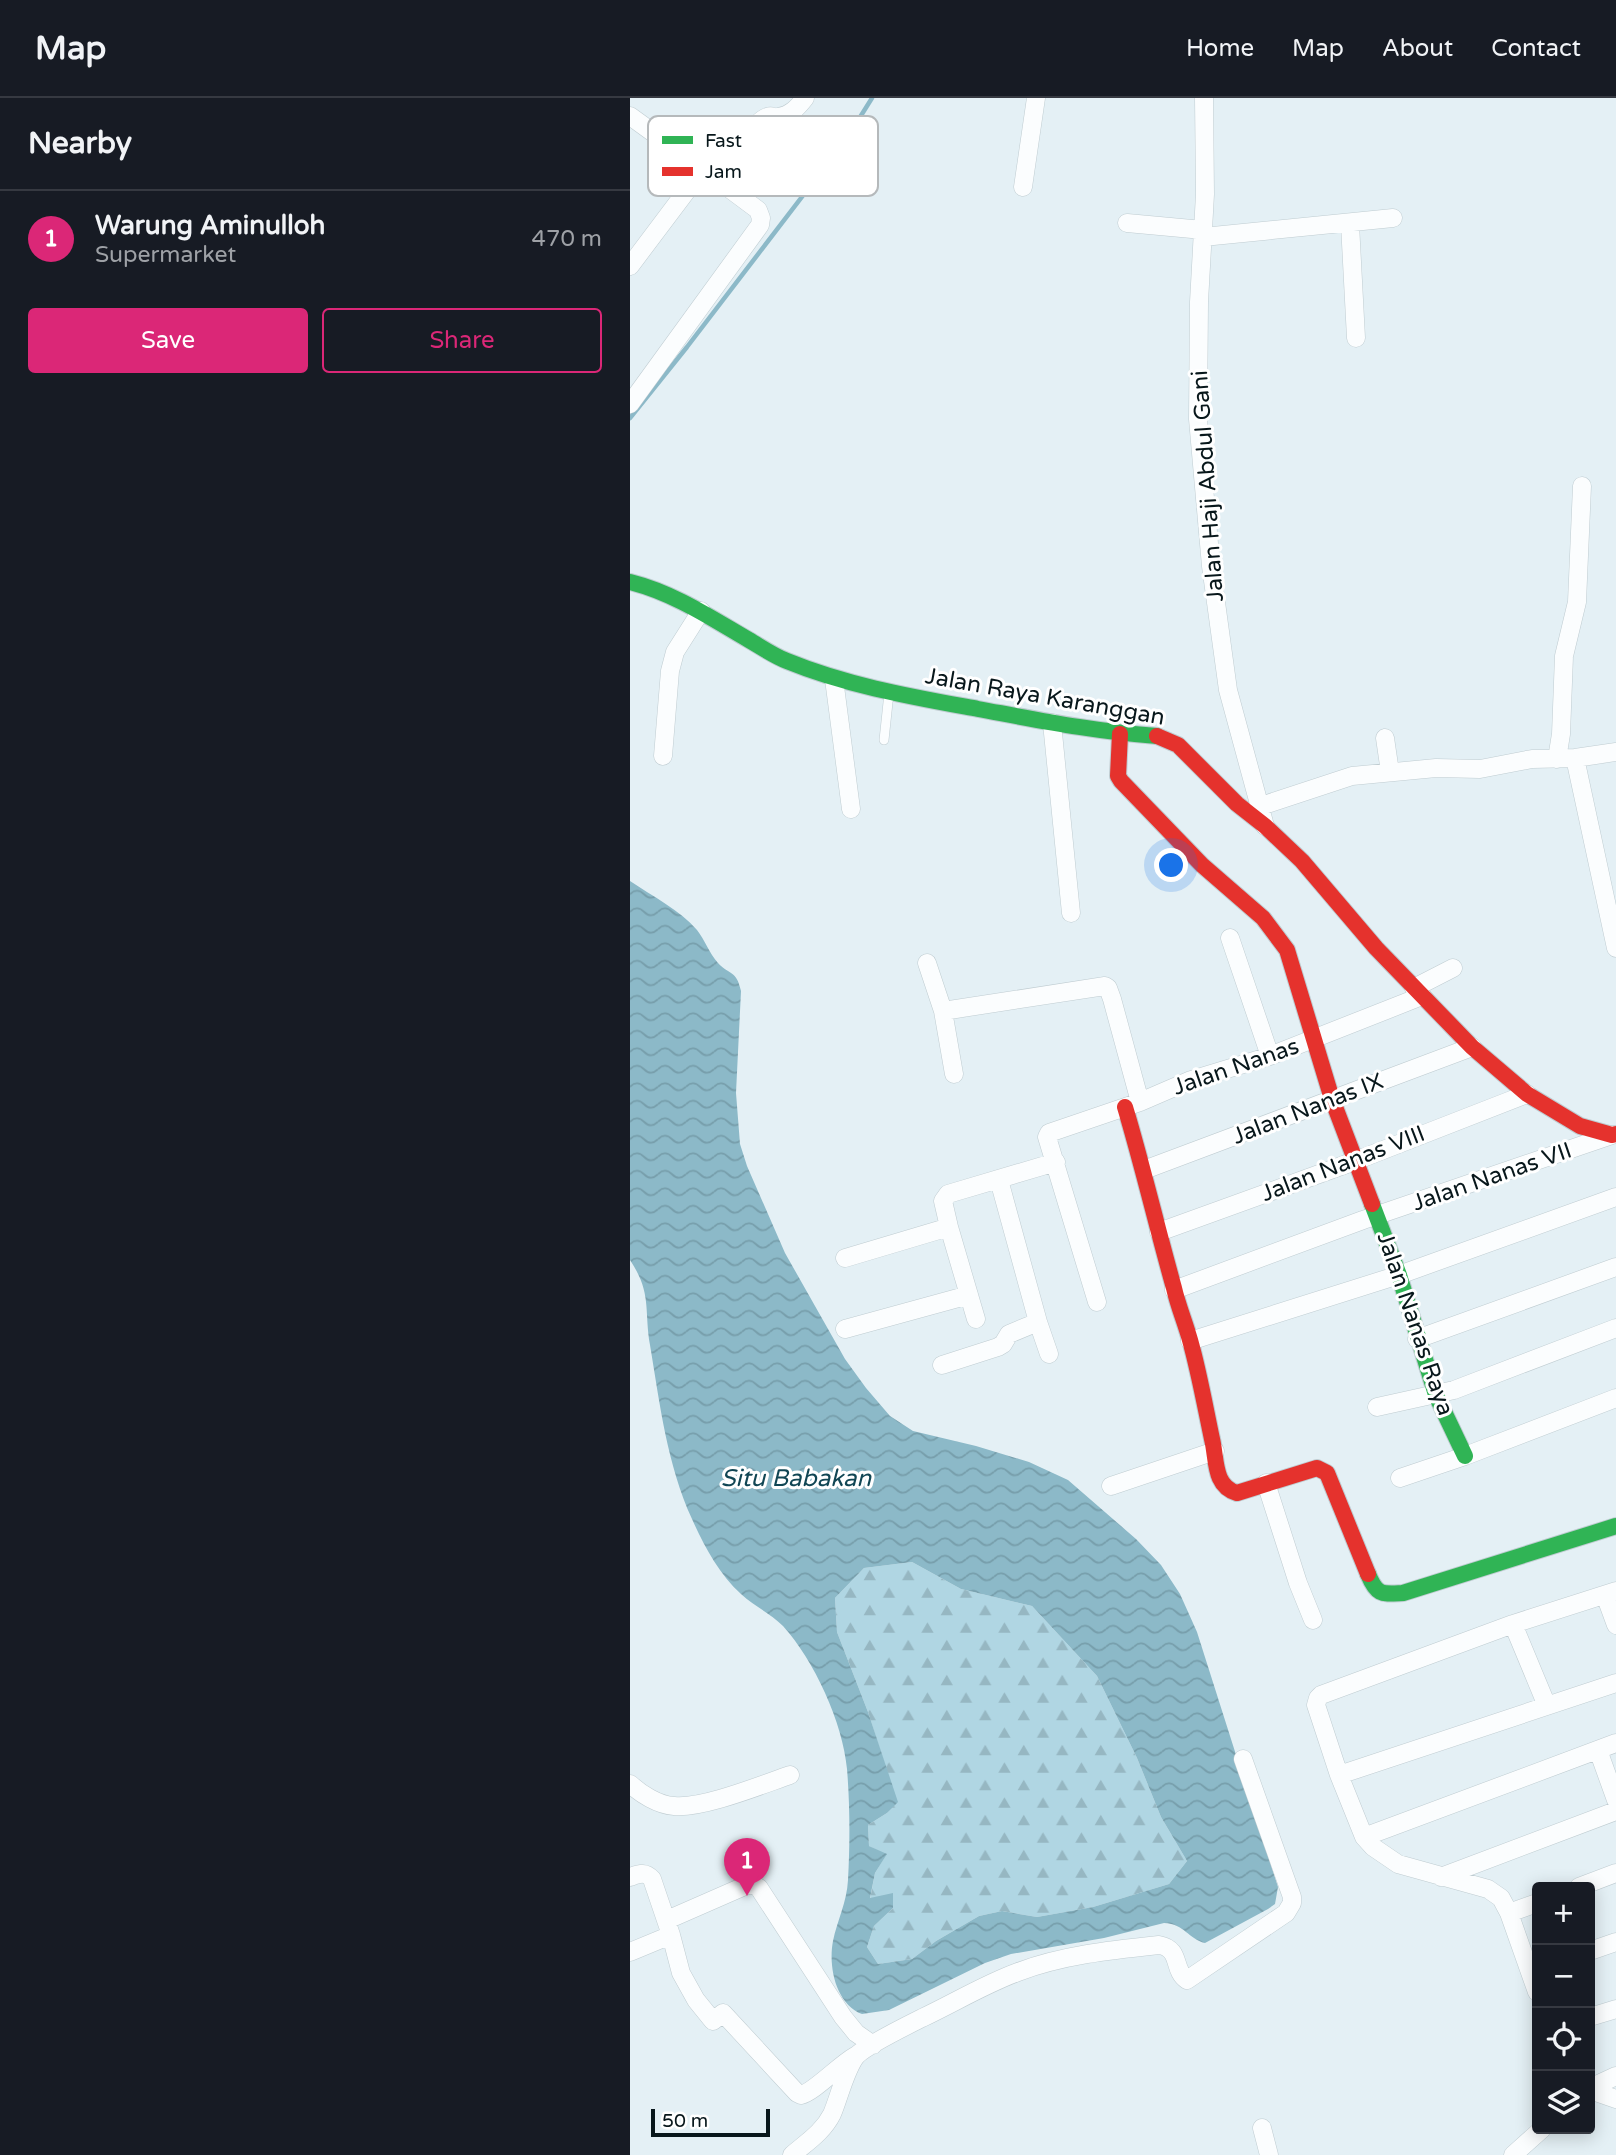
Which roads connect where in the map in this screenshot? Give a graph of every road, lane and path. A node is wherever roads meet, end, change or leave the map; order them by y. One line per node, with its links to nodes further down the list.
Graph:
1 (805, 98): 4 (street)
2 (1037, 98): 7 (street)
3 (1204, 98): 13 (street, Jalan Haji Abdul Gani)
4 (782, 116)
5 (633, 125): 6 (street)
6 (648, 134)
7 (1023, 187)
8 (682, 196): 14 (street)
9 (740, 196): 16 (street)
10 (1393, 218): 12 (street)
11 (1127, 223): 13 (street)
12 (1350, 224): 13 (street); 15 (street)
13 (1203, 233): 30 (street, Jalan Haji Abdul Gani)
14 (630, 265)
15 (1356, 338)
16 (630, 404)
17 (1582, 486): 28 (street)
18 (630, 582): 19 (street, Jalan Raya Karanggan)
19 (701, 611): 20 (street, Jalan Raya Karanggan); 27 (street)
20 (834, 679): 21 (street, Jalan Raya Karanggan); 31 (street)
21 (889, 693): 22 (street, Jalan Raya Karanggan); 25 (lane)
22 (1052, 723): 23 (street, Jalan Raya Karanggan); 33 (street)
23 (1120, 734): 32 (street, Jalan Raya Karanggan); 40 (street, Jalan Nanas Raya)
24 (1385, 738): 29 (street)
25 (884, 740)
26 (1616, 751): 28 (street)
27 (663, 756)
28 (1566, 758): 29 (street); 35 (street)
29 (1390, 772): 30 (street)
30 (1261, 806): 32 (street, Jalan Haji Abdul Gani)
31 (851, 809)
32 (1265, 826): 38 (street, Jalan Raya Karanggan)
33 (1071, 913)
34 (1230, 938): 42 (street)
35 (1616, 948)
36 (927, 963): 39 (street)
37 (1453, 968): 38 (street, Jalan Nanas)
38 (1418, 992): 40 (street, Jalan Nanas); 41 (street, Jalan Raya Karanggan)
39 (943, 1011): 43 (street); 46 (street)
40 (1313, 1039): 42 (street, Jalan Nanas); 45 (street, Jalan Nanas Raya)
41 (1472, 1047): 44 (street, Jalan Raya Karanggan); 45 (street, Jalan Nanas IX)
42 (1270, 1056): 46 (street, Jalan Nanas)
43 (954, 1074)
44 (1527, 1094): 47 (street, Jalan Raya Karanggan); 48 (street, Jalan Nanas VIII)
45 (1332, 1099): 48 (street, Jalan Nanas Raya); 50 (street, Jalan Nanas IX)
46 (1133, 1105): 49 (street, Jalan Nanas); 50 (street)
47 (1614, 1134): 53 (street, Jalan Nanas VII)
48 (1355, 1161): 53 (street, Jalan Nanas Raya); 55 (street, Jalan Nanas VIII)
49 (1056, 1162): 51 (street); 61 (street)
50 (1144, 1170): 55 (street)
51 (999, 1180): 54 (street); 63 (street)
52 (1616, 1197): 58 (street)
53 (1376, 1216): 58 (street, Jalan Nanas Raya); 59 (street, Jalan Nanas VII)
54 (949, 1227): 56 (street); 60 (street)
55 (1159, 1232): 59 (street)
56 (845, 1258)
57 (1616, 1267): 66 (street)
58 (1399, 1275): 66 (street, Jalan Nanas Raya); 67 (street)
59 (1174, 1290): 67 (street)
60 (969, 1295): 62 (street); 65 (street)
61 (1097, 1302)
62 (976, 1319)
63 (1038, 1322): 68 (street); 69 (street)
64 (1616, 1328): 70 (street)
65 (845, 1329)
66 (1418, 1339): 70 (street, Jalan Nanas Raya)
67 (1191, 1341): 73 (street)
68 (1049, 1354)
69 (942, 1366)
70 (1436, 1395): 72 (street); 74 (street, Jalan Nanas Raya)
71 (1616, 1398): 74 (street)
72 (1377, 1407)
73 (1215, 1451): 76 (street); 77 (street)
74 (1465, 1456): 75 (street)
75 (1400, 1478)
76 (1266, 1483): 78 (street); 80 (street)
77 (1111, 1486)
78 (1616, 1527)
79 (1610, 1593): 81 (street); 82 (street)
80 (1313, 1620)
81 (1514, 1624): 84 (street); 88 (street)
82 (1616, 1625)
83 (1616, 1683): 84 (street)
84 (1547, 1706): 88 (street)
85 (1616, 1743): 86 (street)
86 (1598, 1750): 91 (street); 93 (street)
87 (1243, 1759): 107 (street)
88 (1339, 1774): 93 (street)
89 (790, 1775): 90 (street)
90 (630, 1784)
91 (1616, 1800)
92 (1616, 1811): 96 (street)
93 (1364, 1837): 96 (street)
94 (1616, 1873): 97 (street)
95 (630, 1877): 100 (street)
96 (1441, 1877): 99 (street)
97 (1592, 1882)
98 (1532, 1905): 99 (street)
99 (1509, 1913): 104 (street)
100 (669, 1928): 103 (street); 107 (street); 108 (street)
101 (1616, 1942): 102 (street)
102 (1595, 1949)
103 (630, 1952)
104 (1532, 1967)
105 (1616, 2009): 106 (street)
106 (1595, 2015)
107 (873, 2045): 108 (street)
108 (856, 2056): 115 (street)
109 (1616, 2076): 110 (street)
110 (1595, 2086)
111 (1595, 2091): 112 (street)
112 (1616, 2099)
113 (1262, 2128): 116 (street)
114 (1536, 2134): 117 (street)
115 (792, 2155)
116 (1269, 2155)
117 (1513, 2155)

